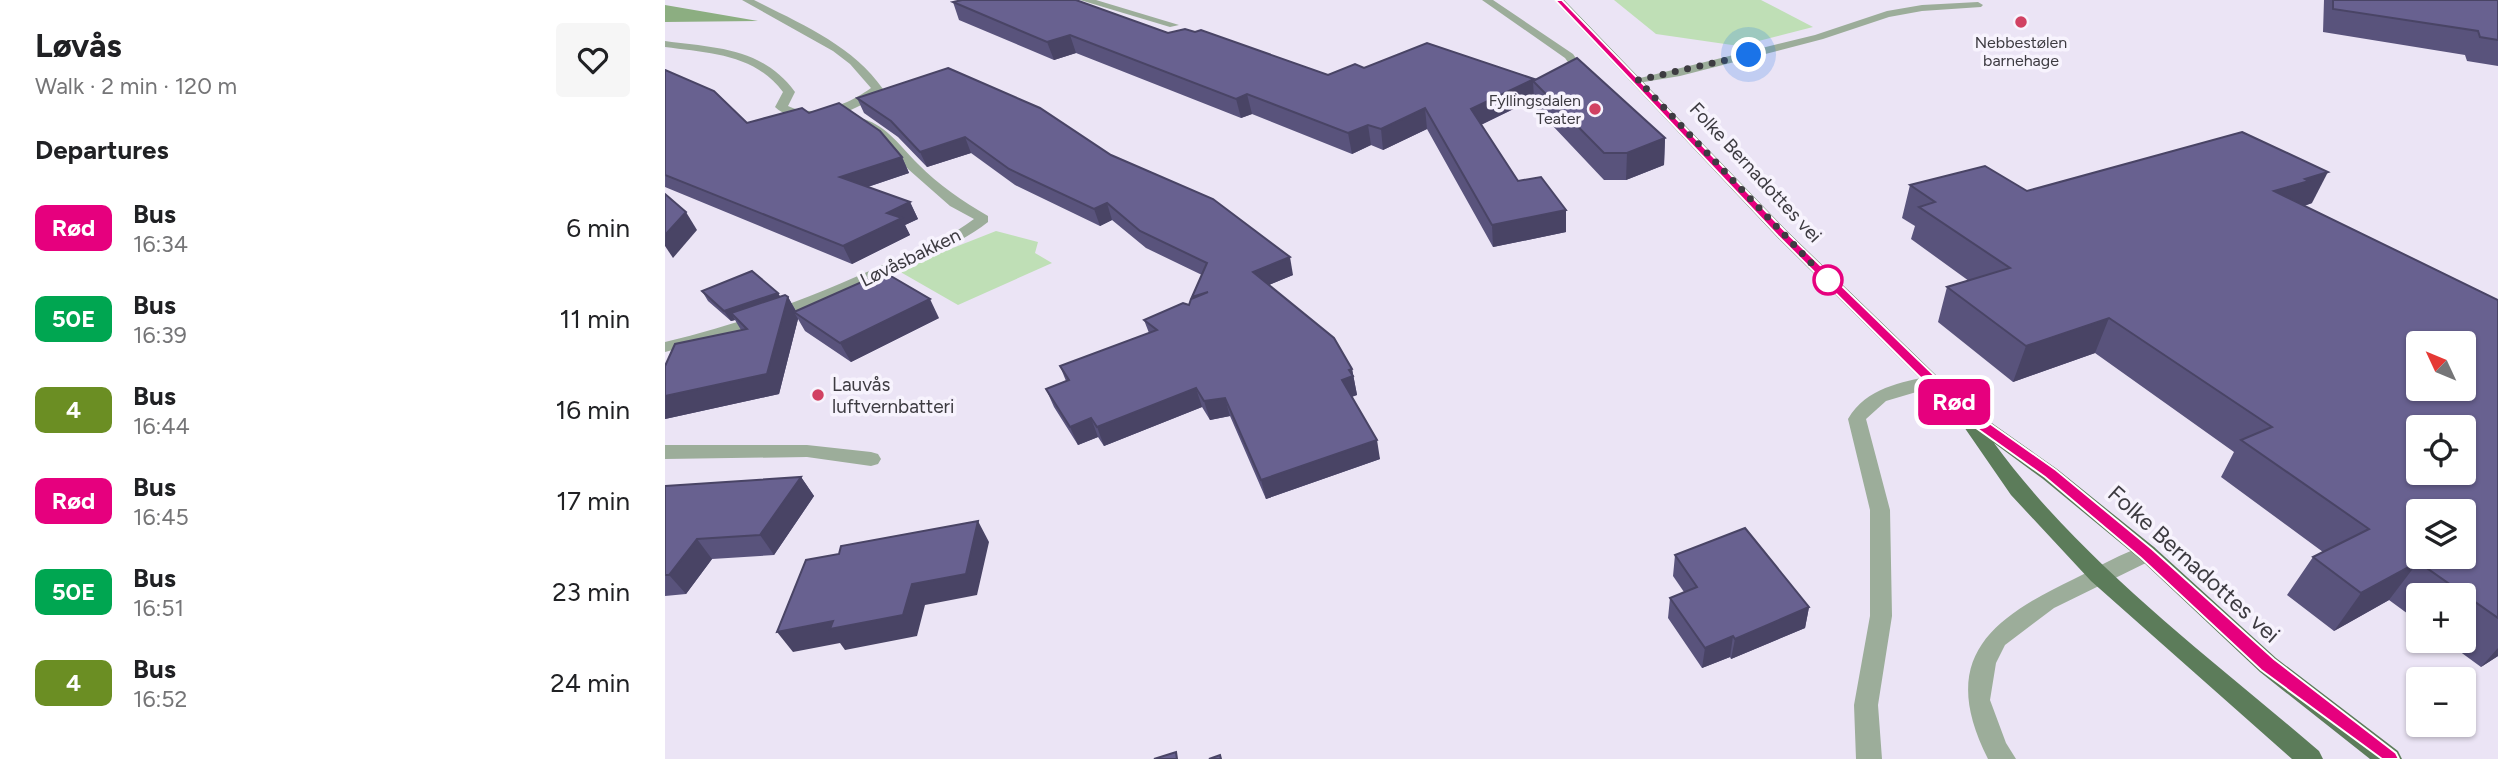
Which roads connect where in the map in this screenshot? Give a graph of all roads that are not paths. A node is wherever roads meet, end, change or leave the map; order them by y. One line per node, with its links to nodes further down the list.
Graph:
1 (747, 0): 10 (street)
2 (1085, 0): 6 (street)
3 (1487, 0): 8 (street)
4 (1559, 0): 9 (main road, Folke Bernadottes vei)
5 (1978, 5): 9 (street)
6 (1174, 25)
7 (665, 44): 10 (street)
8 (1577, 67)
9 (1638, 80): 12 (main road, Folke Bernadottes vei)
10 (845, 109): 11 (street, Løvåsbakken)
11 (665, 347)
12 (1934, 381): 13 (main road, Folke Bernadottes vei); 18 (street)
13 (1963, 411): 16 (main road, Folke Bernadottes vei); 17 (main road, Folke Bernadottes vei)
14 (665, 452): 15 (street)
15 (871, 459)
16 (2147, 554): 17 (street); 21 (main road, Folke Bernadottes vei)
17 (2099, 575): 19 (street); 20 (main road, Folke Bernadottes vei)
18 (1869, 759)
19 (2003, 759)
20 (2310, 759)
21 (2389, 759)

